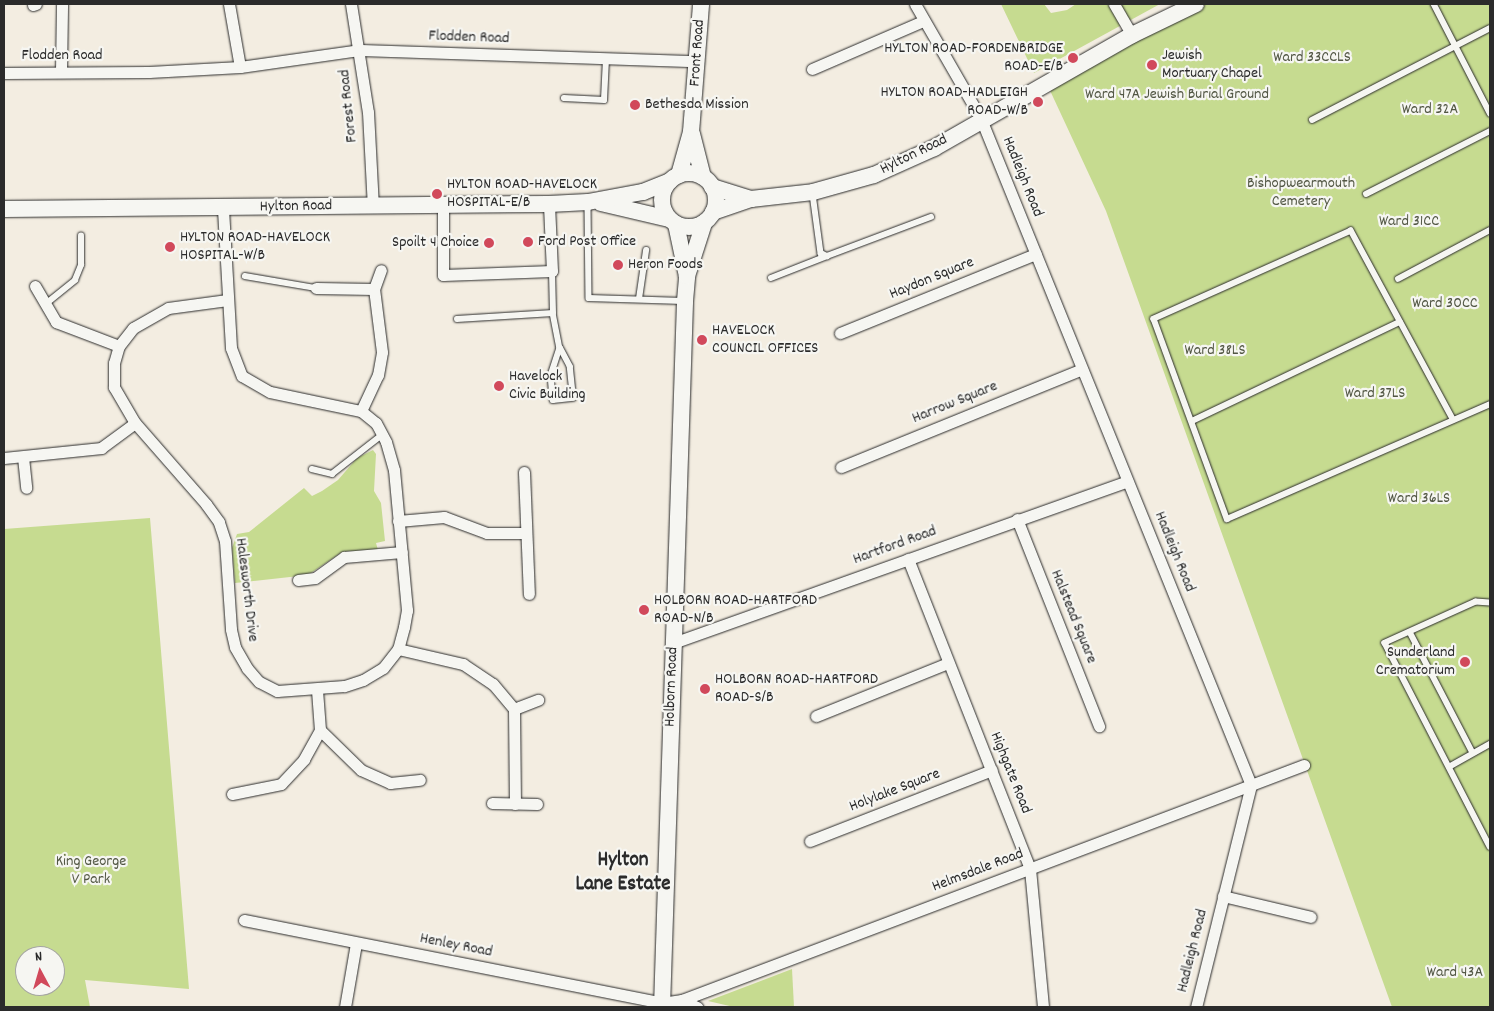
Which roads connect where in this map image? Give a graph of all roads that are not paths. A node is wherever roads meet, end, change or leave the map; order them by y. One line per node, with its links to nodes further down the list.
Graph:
1 (62, 4): 18 (street)
2 (229, 4): 16 (street)
3 (351, 4): 13 (street, Forest Road)
4 (701, 4): 15 (street, Front Road)
5 (915, 4): 9 (street, Hadleigh Road)
6 (1114, 4): 11 (street)
7 (1196, 4): 11 (street, Hylton Road)
8 (1434, 4): 12 (lane)
9 (923, 21): 17 (street); 22 (street, Hadleigh Road)
10 (1490, 28): 12 (lane)
11 (1132, 35): 22 (street, Hylton Road)
12 (1455, 44): 21 (lane); 23 (lane)
13 (359, 50): 14 (street, Flodden Road); 16 (street, Flodden Road); 33 (street, Forest Road)
14 (606, 59): 15 (street, Flodden Road); 20 (lane)
15 (698, 61): 25 (street, Front Road)
16 (240, 66): 18 (street, Flodden Road)
17 (812, 68)
18 (61, 71): 19 (street, Flodden Road)
19 (4, 73)
20 (564, 98)
21 (1490, 114)
22 (981, 119): 28 (street, Hylton Road); 43 (street, Hadleigh Road)
23 (1312, 120)
24 (1490, 131): 29 (lane)
25 (691, 132): 26 (street, Front Road); 27 (street, Front Road)
26 (674, 178): 27 (street); 31 (street, Hylton Road); 39 (street)
27 (708, 182): 30 (street, Hylton Road); 37 (street)
28 (813, 192): 30 (street, Hylton Road); 44 (lane)
29 (1366, 194)
30 (751, 199): 37 (street, Hylton Road)
31 (588, 202): 32 (street, Hylton Road); 39 (street, Hylton Road); 55 (lane)
32 (549, 204): 34 (street, Hylton Road); 46 (street)
33 (373, 206): 34 (street, Hylton Road); 35 (street, Hylton Road)
34 (444, 206): 46 (street)
35 (224, 208): 36 (street, Hylton Road); 54 (street)
36 (4, 209)
37 (709, 217): 39 (street); 48 (street, Holborn Road)
38 (931, 218): 44 (lane)
39 (672, 221): 48 (street, Holborn Road)
40 (1490, 230): 50 (lane)
41 (81, 236): 57 (lane)
42 (646, 251): 55 (lane)
43 (1036, 254): 61 (street, Haydon Square); 64 (street, Hadleigh Road)
44 (828, 256): 49 (lane)
45 (381, 270): 53 (street)
46 (552, 271): 58 (lane)
47 (245, 276): 52 (lane)
48 (687, 276): 56 (street, Holborn Road)
49 (770, 278)
50 (1398, 279)
51 (35, 286): 57 (street)
52 (316, 288): 53 (street)
53 (374, 289): 66 (street)
54 (227, 300): 62 (street, Halesworth Drive); 66 (street)
55 (639, 300): 56 (lane)
56 (686, 301): 87 (street, Holborn Road)
57 (47, 303): 62 (street)
58 (553, 312): 59 (lane); 63 (lane)
59 (457, 319)
60 (1400, 322): 67 (lane); 68 (lane); 68 (lane)
61 (840, 333)
62 (119, 346): 69 (street, Halesworth Drive)
63 (560, 348): 63 (lane)
64 (1082, 369): 73 (street, Harrow Square); 76 (street, Hadleigh Road)
65 (1490, 404): 67 (lane)
66 (361, 411): 70 (street, Halesworth Drive)
67 (1453, 420): 68 (lane)
68 (1192, 421)
69 (135, 424): 71 (street); 90 (street, Halesworth Drive)
70 (382, 435): 74 (lane); 79 (street, Halesworth Drive)
71 (23, 457): 72 (street); 77 (street)
72 (4, 458)
73 (840, 467)
74 (312, 469)
75 (524, 472): 80 (street)
76 (1127, 480): 78 (street, Hartford Road); 102 (street, Hadleigh Road)
77 (26, 488)
78 (1017, 519): 82 (street, Hartford Road); 94 (street, Halstead Square)
79 (398, 521): 80 (street); 81 (street, Halesworth Drive)
80 (526, 533): 84 (street)
81 (402, 552): 83 (street); 88 (street, Halesworth Drive)
82 (908, 559): 87 (street, Hartford Road); 89 (street, Highgate Road)
83 (298, 580)
84 (529, 594)
85 (1490, 603): 86 (lane)
86 (1410, 632): 97 (lane); 99 (lane)
87 (673, 643): 115 (street, Holborn Road)
88 (398, 649): 90 (street, Halesworth Drive); 92 (street)
89 (948, 663): 93 (street); 100 (street, Highgate Road)
90 (316, 690): 95 (street)
91 (538, 700): 92 (street)
92 (514, 709): 105 (street)
93 (816, 716)
94 (1099, 726)
95 (320, 730): 101 (street); 103 (street)
96 (1490, 744): 97 (lane)
97 (1474, 753): 99 (lane)
98 (1304, 765): 102 (street, Helmsdale Road)
99 (1448, 768): 108 (lane)
100 (992, 770): 107 (street, Holylake Square); 109 (street, Highgate Road)
101 (420, 780)
102 (1251, 785): 109 (street, Helmsdale Road); 110 (street, Hadleigh Road)
103 (232, 794)
104 (492, 803): 105 (street)
105 (515, 804): 106 (street)
106 (537, 804)
107 (810, 841)
108 (1490, 846)
109 (1030, 869): 114 (street, Helmsdale Road); 118 (street, Highgate Road)
110 (1223, 896): 111 (street); 119 (street, Hadleigh Road)
111 (1311, 917)
112 (244, 920): 113 (street, Henley Road)
113 (356, 943): 115 (street, Henley Road); 116 (street)
114 (682, 1000): 115 (street, Helmsdale Road); 117 (street)
115 (662, 1005)
116 (345, 1007)
117 (697, 1007)
118 (1044, 1007)
119 (1196, 1007)

